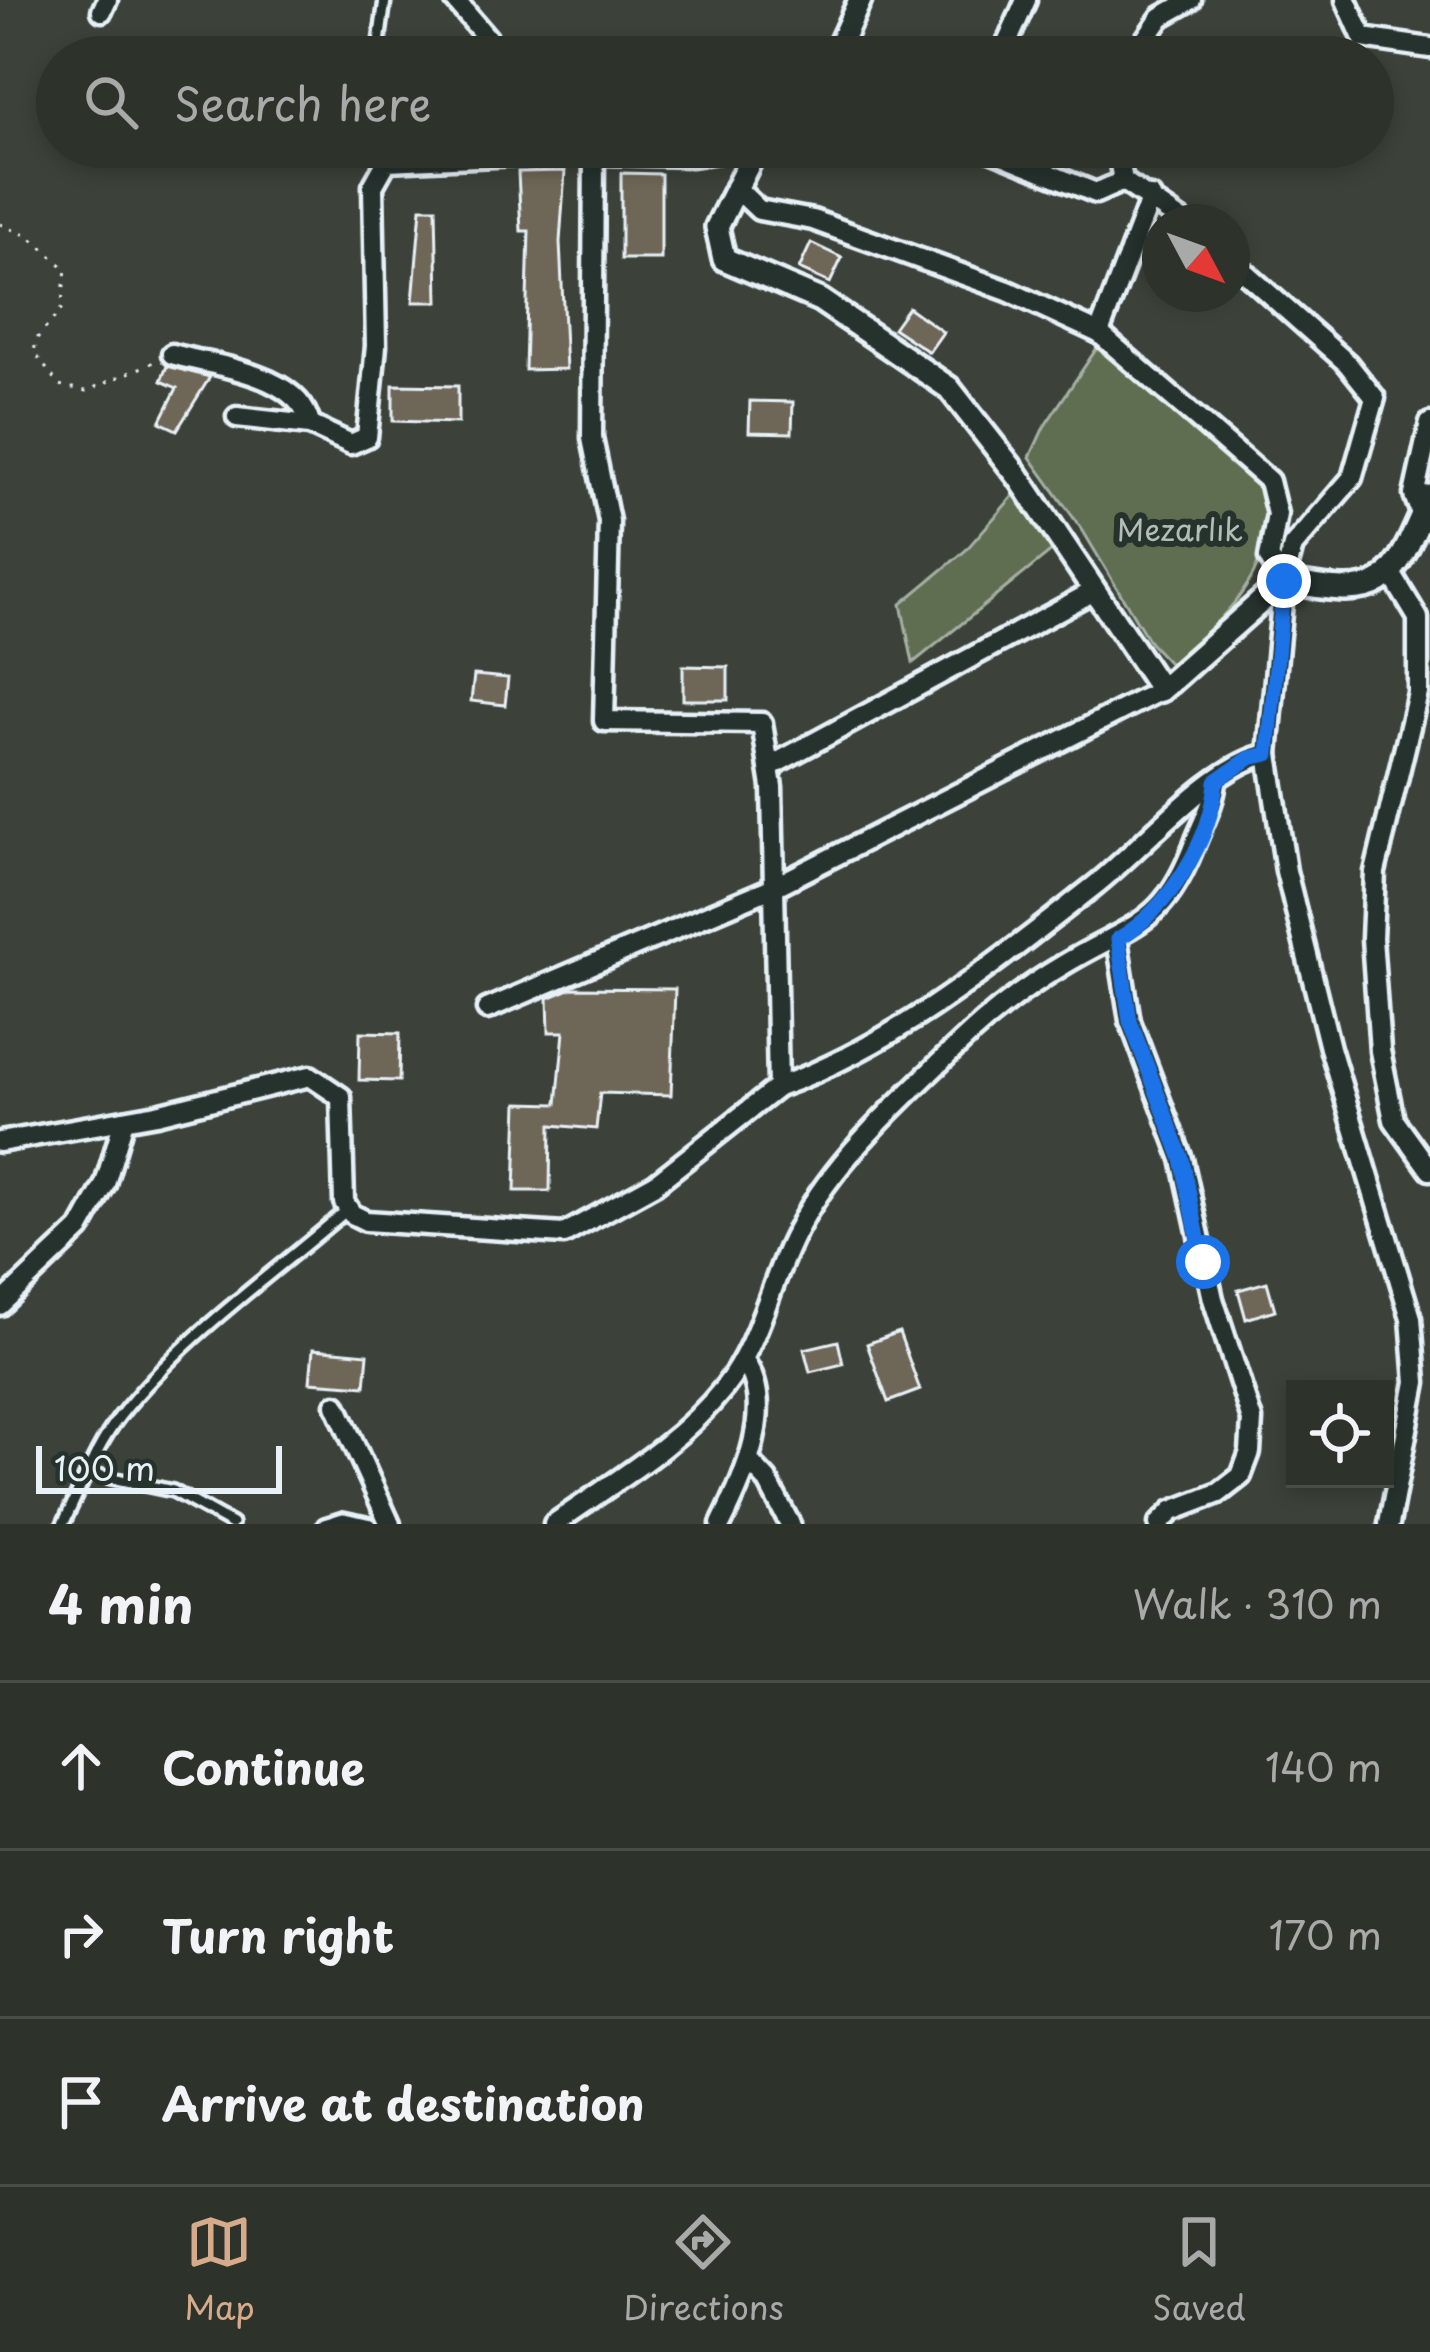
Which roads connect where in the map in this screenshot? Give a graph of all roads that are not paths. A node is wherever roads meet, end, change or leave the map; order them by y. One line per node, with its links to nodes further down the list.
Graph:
1 (385, 0): 7 (lane)
2 (455, 0): 8 (street)
3 (860, 0): 9 (street)
4 (1026, 0): 10 (street)
5 (1191, 0): 11 (street)
6 (1346, 0): 12 (street)
7 (379, 36)
8 (485, 36)
9 (844, 36)
10 (1010, 36)
11 (1147, 36)
12 (1362, 36)
13 (1394, 43): 14 (street)
14 (1430, 48)
15 (377, 168): 29 (street)
16 (594, 168): 36 (street)
17 (744, 168): 21 (street)
18 (1035, 168): 20 (street)
19 (1121, 168): 20 (street)
20 (1123, 181): 22 (street)
21 (735, 187): 25 (street); 33 (street)
22 (1151, 197): 23 (street); 25 (street)
23 (1160, 204)
24 (1250, 277): 32 (street)
25 (1099, 333): 32 (street)
26 (172, 354): 29 (street)
27 (237, 417): 29 (street)
28 (1430, 423): 30 (street)
29 (310, 425)
30 (1426, 506): 31 (street)
31 (1389, 570): 32 (street); 44 (street)
32 (1284, 581): 34 (street); 35 (street)
33 (1094, 591): 34 (street); 36 (street)
34 (1161, 691): 38 (street)
35 (1268, 754): 37 (street); 51 (street)
36 (769, 767): 38 (street)
37 (1216, 781): 39 (street); 41 (street)
38 (774, 887): 40 (street); 41 (street)
39 (1118, 939): 47 (street); 60 (street)
40 (487, 1009)
41 (778, 1088): 45 (street)
42 (124, 1120): 43 (street); 45 (street); 46 (street)
43 (0, 1142)
44 (1430, 1170)
45 (348, 1209): 50 (lane)
46 (0, 1305)
47 (743, 1360): 49 (street); 57 (street)
48 (336, 1405): 56 (street)
49 (750, 1462): 58 (street); 59 (street)
50 (88, 1473): 52 (lane); 53 (lane)
51 (1388, 1520)
52 (63, 1524)
53 (232, 1524)
54 (324, 1524): 55 (lane)
55 (371, 1524)
56 (390, 1524)
57 (554, 1524)
58 (722, 1524)
59 (790, 1524)
60 (1159, 1524)

